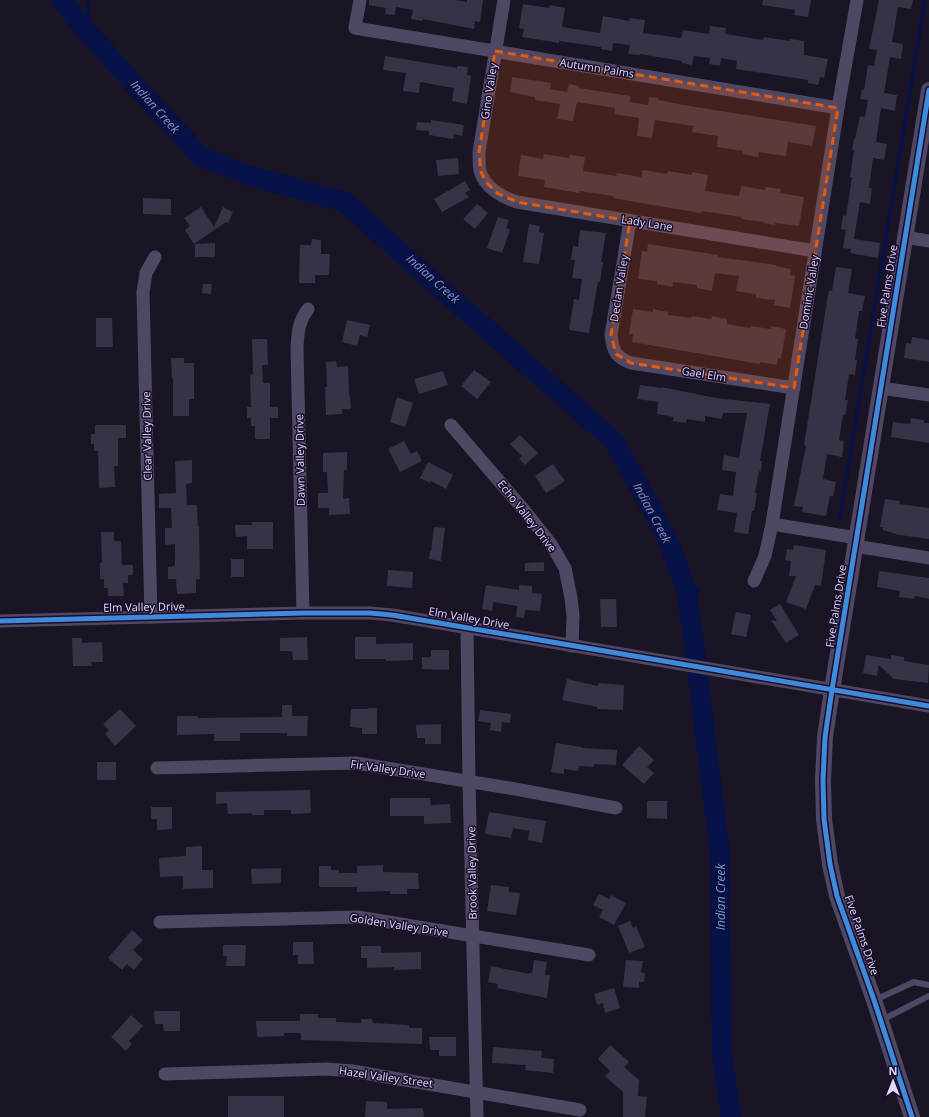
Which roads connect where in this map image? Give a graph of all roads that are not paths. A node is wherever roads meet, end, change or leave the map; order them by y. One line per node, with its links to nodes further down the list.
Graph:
1 (360, 0): 4 (street, Autumn Palms)
2 (504, 0): 4 (street, Gino Valley)
3 (857, 0): 6 (street, Dominic Valley)
4 (495, 51): 6 (street, Autumn Palms); 7 (street, Gino Valley)
5 (929, 90): 9 (street, Five Palms Drive)
6 (838, 108): 11 (street, Dominic Valley)
7 (486, 182): 8 (street, Lady Lane)
8 (630, 221): 11 (street, Lady Lane); 14 (street, Declan Valley)
9 (905, 237): 10 (street); 16 (street, Five Palms Drive)
10 (929, 241)
11 (815, 250): 15 (street, Dominic Valley)
12 (155, 257): 24 (street, Clear Valley Drive)
13 (308, 309): 23 (street, Dawn Valley Drive)
14 (616, 354): 15 (street, Gael Elm)
15 (794, 388): 19 (street, Dominic Valley)
16 (881, 388): 17 (street); 20 (street, Five Palms Drive)
17 (929, 395)
18 (451, 425): 27 (street, Echo Valley Drive)
19 (772, 524): 20 (street); 22 (street, Dominic Valley)
20 (856, 542): 21 (street); 28 (street, Five Palms Drive)
21 (929, 558)
22 (754, 581)
23 (303, 613): 24 (street, Elm Valley Drive); 26 (street, Elm Valley Drive)
24 (151, 617): 25 (street, Elm Valley Drive)
25 (0, 621)
26 (467, 628): 27 (street, Elm Valley Drive); 31 (street, Brook Valley Drive)
27 (572, 646): 28 (street, Elm Valley Drive)
28 (832, 690): 29 (street, Elm Valley Drive); 38 (street, Five Palms Drive)
29 (929, 706)
30 (157, 768): 31 (street, Fir Valley Drive)
31 (469, 782): 32 (street, Fir Valley Drive); 34 (street, Brook Valley Drive)
32 (616, 808)
33 (160, 922): 34 (street, Golden Valley Drive)
34 (473, 937): 35 (street, Golden Valley Drive); 41 (street, Brook Valley Drive)
35 (589, 955)
36 (929, 985): 38 (lane)
37 (929, 996): 39 (lane)
38 (874, 1000): 39 (street, Five Palms Drive)
39 (881, 1021): 44 (street, Five Palms Drive)
40 (166, 1074): 41 (street, Hazel Valley Street)
41 (477, 1091): 42 (street, Hazel Valley Street); 43 (street, Brook Valley Drive)
42 (580, 1110)
43 (477, 1117)
44 (912, 1117)

